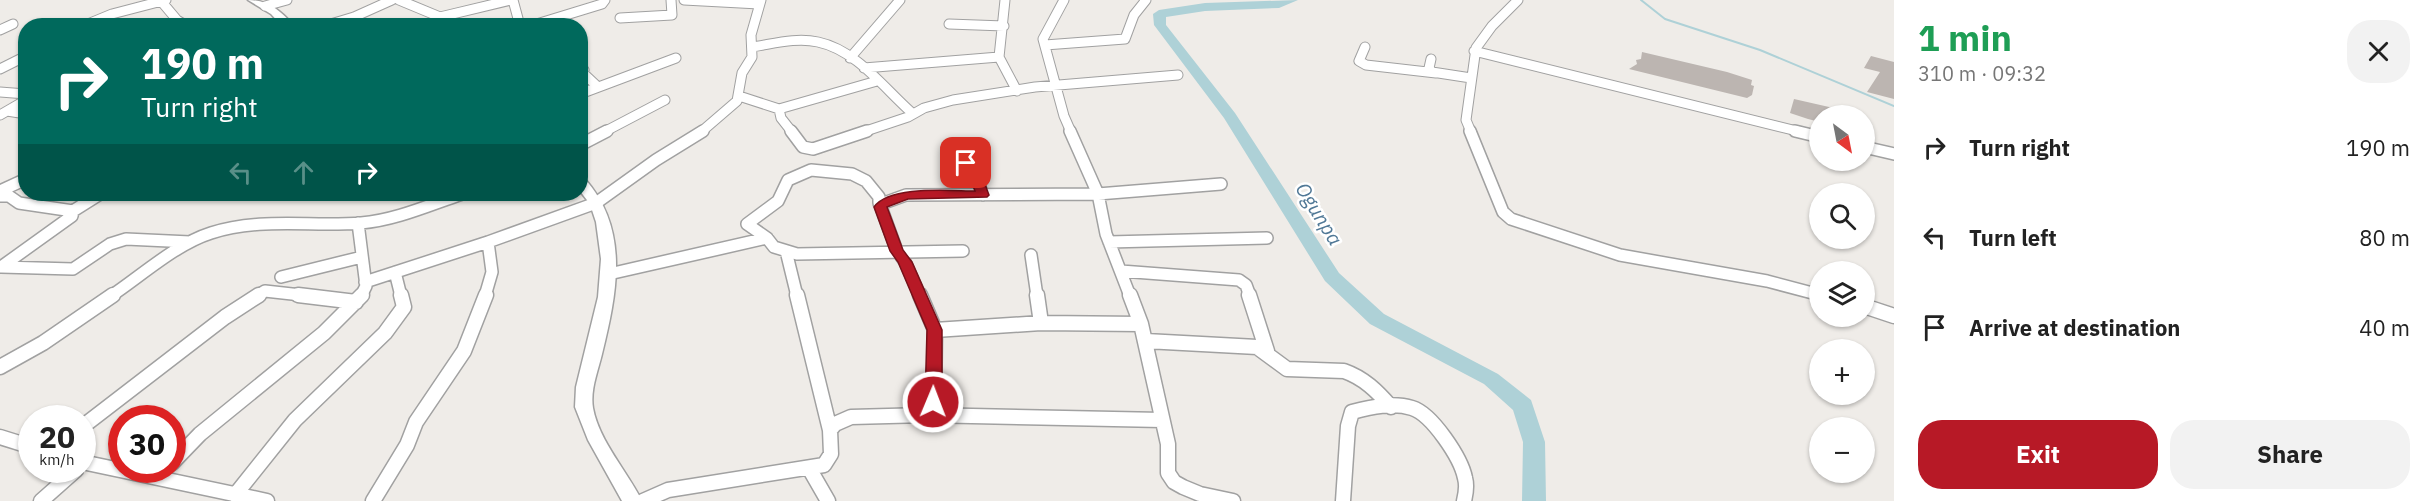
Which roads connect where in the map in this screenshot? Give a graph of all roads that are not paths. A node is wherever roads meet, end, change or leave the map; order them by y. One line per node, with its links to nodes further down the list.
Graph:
1 (253, 0): 17 (street)
2 (287, 0): 17 (street)
3 (367, 0): 18 (street)
4 (392, 0): 18 (street)
5 (399, 0): 6 (street)
6 (512, 0): 23 (street)
7 (605, 0): 24 (street)
8 (671, 0): 25 (street)
9 (684, 0): 16 (street)
10 (900, 0): 36 (street)
11 (1005, 0): 28 (street)
12 (1064, 0): 30 (street)
13 (1146, 0): 30 (street)
14 (1518, 0): 33 (street)
15 (163, 1): 19 (street); 20 (street)
16 (760, 2): 32 (street)
17 (265, 6): 21 (street)
18 (376, 8): 22 (street)
19 (104, 18)
20 (175, 18)
21 (279, 18)
22 (347, 18)
23 (518, 18)
24 (556, 18)
25 (620, 18)
26 (13, 24): 29 (street)
27 (949, 24): 28 (street)
28 (1004, 26): 34 (street)
29 (0, 30)
30 (1045, 45): 46 (street)
31 (1365, 46): 41 (street)
32 (752, 47): 36 (street); 52 (street)
33 (1474, 51): 43 (street); 59 (street)
34 (999, 57): 39 (street); 49 (street)
35 (676, 58): 47 (street)
36 (850, 58): 39 (street)
37 (1431, 59): 41 (street)
38 (18, 60): 40 (street)
39 (864, 68): 45 (street)
40 (0, 69)
41 (1436, 73): 43 (street)
42 (1178, 75): 46 (street)
43 (1471, 78): 92 (street)
44 (588, 79): 47 (street)
45 (876, 81): 55 (street); 56 (street)
46 (1054, 84): 49 (street); 68 (street)
47 (598, 87): 48 (street)
48 (588, 91)
49 (1017, 91): 56 (street)
50 (0, 92): 51 (street)
51 (18, 93)
52 (739, 96): 55 (street); 72 (street)
53 (665, 100): 60 (street)
54 (18, 105): 57 (street)
55 (778, 109): 56 (street)
56 (911, 112)
57 (3, 113): 58 (street)
58 (18, 114)
59 (1809, 134)
60 (588, 141)
61 (1875, 150): 62 (street)
62 (1894, 154)
63 (966, 163): 69 (street)
64 (18, 182): 67 (street)
65 (1221, 184): 68 (street)
66 (588, 192): 72 (street)
67 (3, 194): 74 (street)
68 (1098, 194): 69 (street); 80 (street)
69 (983, 195): 73 (street)
70 (89, 201): 74 (street)
71 (440, 201): 75 (street)
72 (596, 203): 79 (street); 89 (street)
73 (884, 203): 76 (street); 82 (street)
74 (74, 211): 86 (street)
75 (358, 223): 78 (street); 85 (street)
76 (767, 238): 81 (street); 89 (street)
77 (1267, 238): 80 (street)
78 (190, 242): 86 (street); 101 (street)
79 (488, 242): 87 (street); 116 (street)
80 (1109, 242): 88 (street)
81 (786, 251): 82 (street); 106 (street)
82 (897, 251): 83 (street); 98 (street)
83 (963, 251)
84 (1031, 255): 96 (street)
85 (362, 257): 90 (street); 91 (street)
86 (0, 267)
87 (396, 272): 91 (street); 113 (street)
88 (1121, 272): 97 (street); 100 (street)
89 (609, 274): 117 (street)
90 (281, 277)
91 (365, 282): 93 (street)
92 (1809, 292)
93 (356, 302): 104 (street); 109 (street)
94 (1875, 310): 95 (street)
95 (1894, 316)
96 (1041, 322): 97 (street); 98 (street)
97 (1142, 324): 99 (street)
98 (935, 330): 103 (street)
99 (1146, 341): 100 (street); 105 (street)
100 (1267, 351): 102 (street)
101 (0, 367)
102 (1392, 407): 121 (street); 122 (street)
103 (926, 415): 105 (street); 106 (street)
104 (96, 416)
105 (1162, 420): 120 (street)
106 (830, 430): 110 (street)
107 (0, 437): 108 (street)
108 (18, 443)
109 (186, 448)
110 (808, 468): 118 (street); 119 (street)
111 (186, 481): 113 (street)
112 (61, 483): 114 (street)
113 (235, 495): 115 (street)
114 (41, 501)
115 (267, 501)
116 (373, 501)
117 (633, 501)
118 (643, 501)
119 (828, 501)
120 (1233, 501)
121 (1343, 501)
122 (1464, 501)

